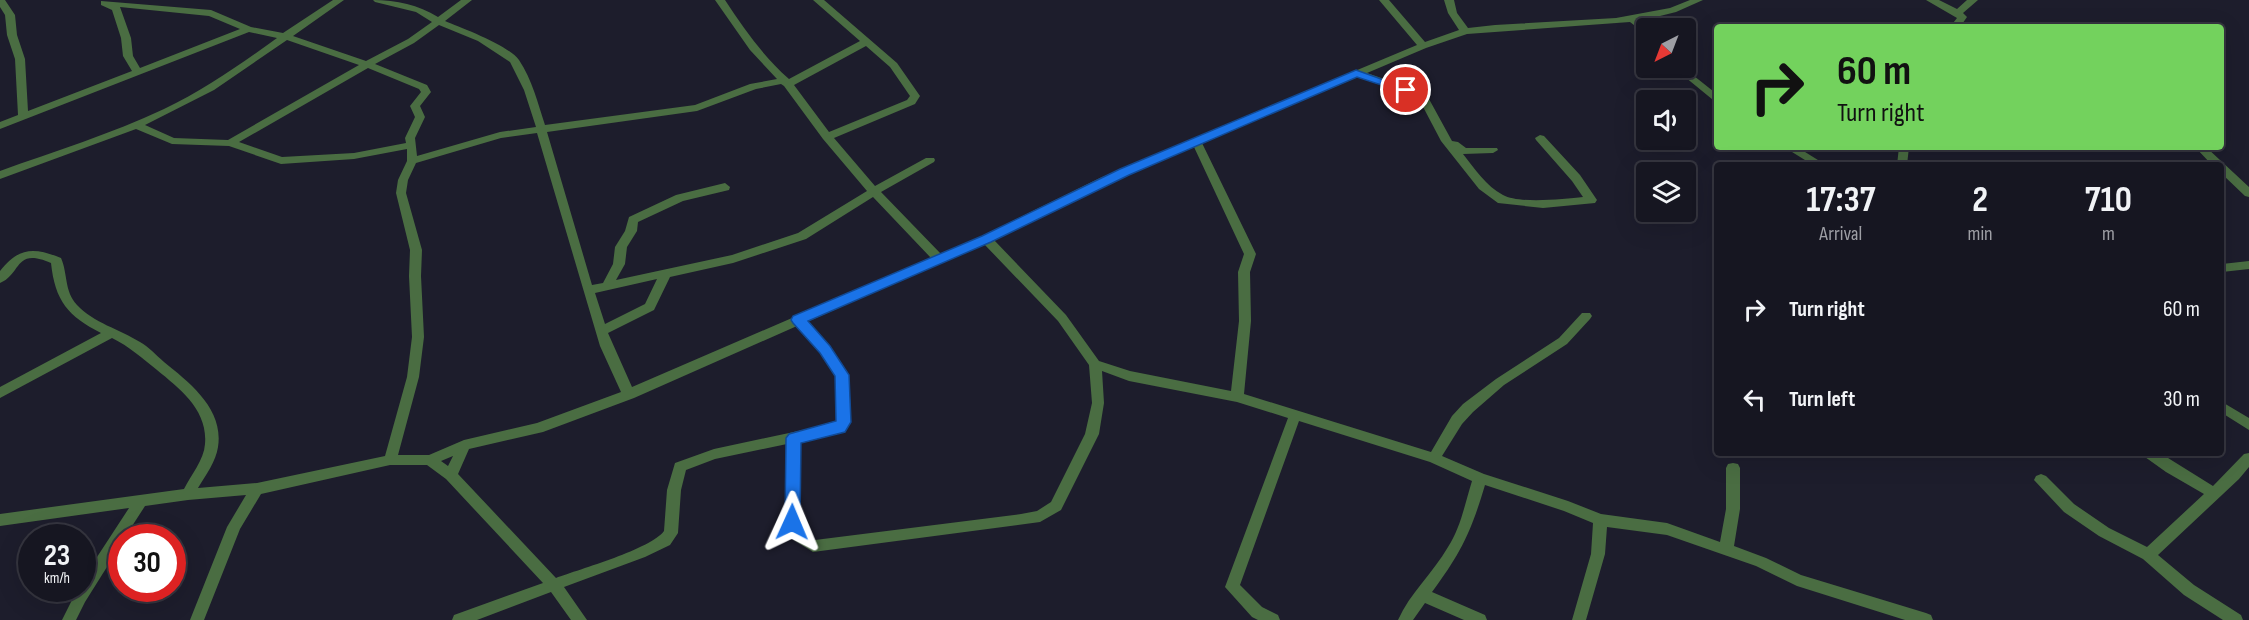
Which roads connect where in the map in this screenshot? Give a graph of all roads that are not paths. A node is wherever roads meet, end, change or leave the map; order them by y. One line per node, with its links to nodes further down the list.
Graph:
1 (0, 0): 31 (street)
2 (194, 0): 14 (street)
3 (339, 0): 22 (street)
4 (378, 0): 17 (street)
5 (467, 0): 17 (street)
6 (720, 0): 29 (street)
7 (818, 0): 23 (street)
8 (1383, 0): 24 (street)
9 (1449, 0): 21 (street)
10 (1698, 0): 16 (street)
11 (1931, 0): 15 (street)
12 (1973, 0): 15 (street)
13 (103, 1): 14 (street); 26 (street)
14 (187, 9): 20 (street)
15 (1957, 13): 19 (street)
16 (1632, 19): 18 (street); 21 (street)
17 (439, 22): 25 (street); 34 (street)
18 (1636, 22)
19 (1957, 24)
20 (248, 29): 22 (street); 26 (street)
21 (1465, 32): 24 (street)
22 (287, 37): 25 (street); 32 (street)
23 (865, 42): 29 (street); 35 (street)
24 (1423, 46): 27 (street)
25 (366, 64): 39 (street); 40 (street)
26 (137, 71): 31 (street)
27 (1356, 73): 37 (street); 38 (street)
28 (1691, 78): 30 (street)
29 (788, 84): 34 (street); 35 (street)
30 (1714, 98)
31 (23, 117): 33 (street)
32 (137, 125): 39 (street); 49 (street)
33 (0, 126)
34 (542, 130): 45 (street); 60 (street)
35 (827, 137): 51 (street)
36 (1540, 138): 37 (street)
37 (1445, 139): 41 (street)
38 (1196, 141): 53 (street); 68 (street)
39 (230, 143): 40 (street)
40 (412, 145): 45 (street)
41 (1492, 150)
42 (1794, 150): 46 (street)
43 (2203, 150): 47 (street)
44 (930, 160): 51 (street)
45 (412, 161): 77 (street)
46 (1816, 162)
47 (2215, 162)
48 (2224, 170): 52 (street)
49 (0, 175)
50 (725, 187): 59 (street)
51 (874, 192): 54 (street); 58 (street)
52 (2249, 193)
53 (986, 239): 54 (street); 65 (street)
54 (938, 258): 62 (street)
55 (2249, 265): 56 (street)
56 (2224, 268)
57 (0, 279): 64 (street)
58 (664, 279): 59 (street); 63 (street)
59 (607, 286): 60 (street)
60 (588, 290): 63 (street)
61 (1586, 316): 75 (street)
62 (798, 320): 67 (street); 72 (street)
63 (602, 331): 67 (street)
64 (110, 334): 66 (street); 85 (street)
65 (1095, 364): 68 (street); 72 (street)
66 (0, 393)
67 (629, 394): 73 (street)
68 (1237, 397): 70 (street)
69 (2224, 408): 71 (street)
70 (1295, 415): 75 (street); 97 (street)
71 (2249, 425)
72 (794, 438): 91 (street)
73 (464, 445): 78 (street); 80 (street)
74 (2154, 456): 84 (street)
75 (1434, 458): 81 (street)
76 (2249, 458): 84 (street)
77 (390, 460): 78 (street); 83 (street)
78 (430, 460): 80 (street)
79 (1733, 468): 89 (street)
80 (451, 475): 91 (street)
81 (1480, 478): 88 (street); 92 (street)
82 (2041, 480): 90 (street)
83 (257, 489): 85 (street); 94 (street)
84 (2214, 493): 90 (street)
85 (188, 494): 86 (street)
86 (141, 500): 87 (street); 93 (street)
87 (0, 520)
88 (1600, 520): 89 (street); 100 (street)
89 (1726, 549): 101 (street)
90 (2148, 555): 102 (street)
91 (554, 585): 95 (street); 96 (street)
92 (1421, 594): 98 (street); 99 (street)
93 (69, 620)
94 (196, 620)
95 (459, 620)
96 (580, 620)
97 (1273, 620)
98 (1405, 620)
99 (1480, 620)
100 (1579, 620)
101 (1926, 620)
102 (2236, 620)

